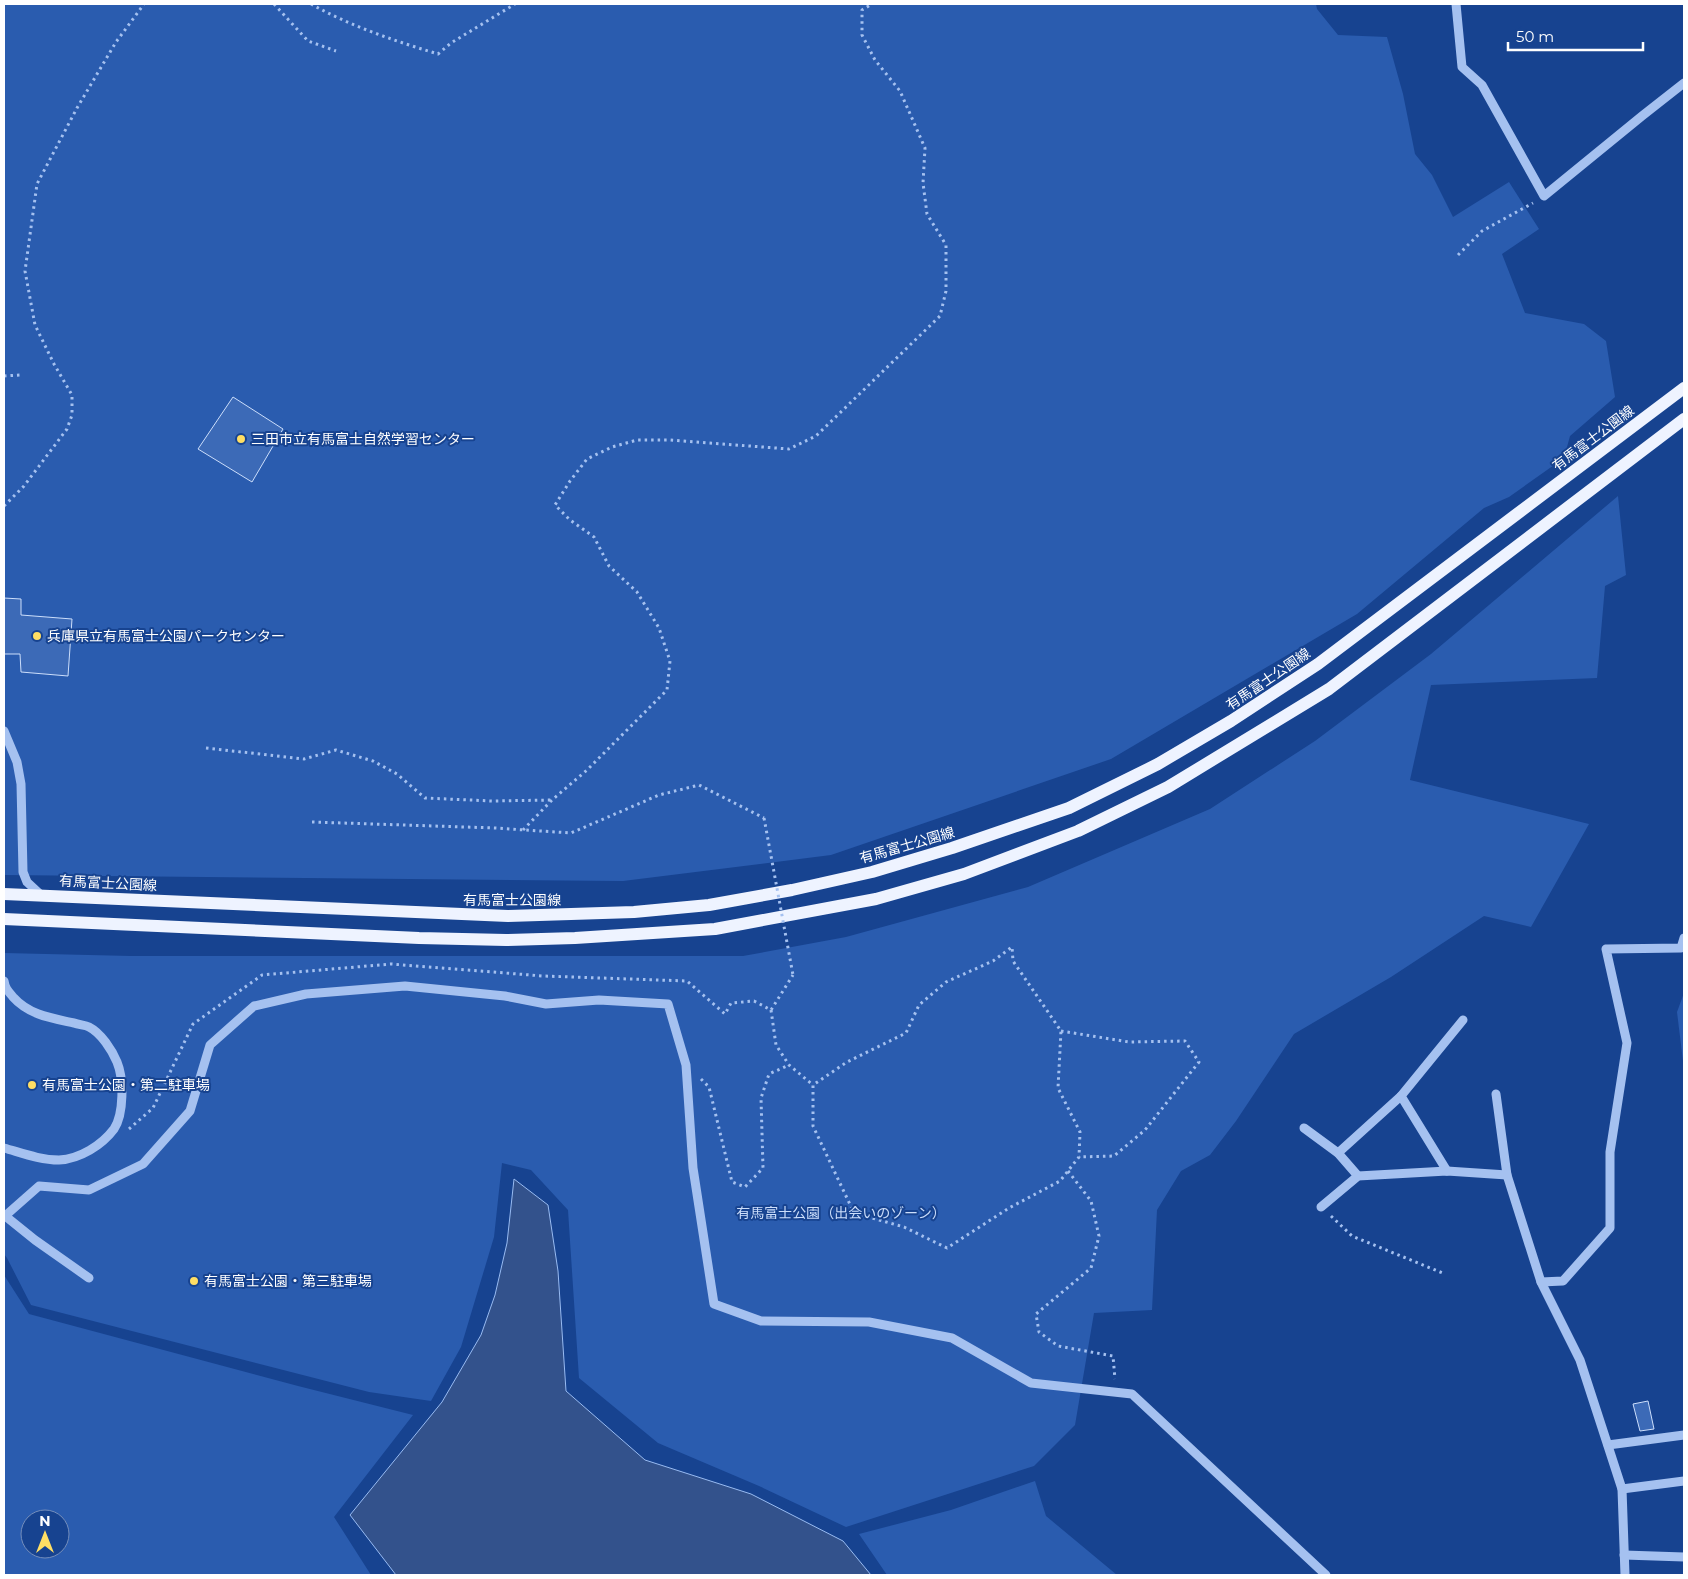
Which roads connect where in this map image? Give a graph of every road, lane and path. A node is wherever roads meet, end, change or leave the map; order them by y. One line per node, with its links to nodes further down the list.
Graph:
1 (144, 4): 15 (path)
2 (274, 4): 7 (path)
3 (311, 4): 4 (path)
4 (515, 4)
5 (872, 4): 18 (path)
6 (1456, 4): 9 (street)
7 (336, 52)
8 (1684, 83): 9 (street)
9 (1544, 196): 10 (path)
10 (1458, 255)
11 (20, 375): 12 (path)
12 (4, 376)
13 (1684, 388): 22 (main road, 有馬富士公園線)
14 (1684, 419): 23 (main road)
15 (4, 506)
16 (4, 731): 22 (street)
17 (206, 748): 18 (path)
18 (552, 800): 20 (path)
19 (312, 822): 20 (path)
20 (523, 830): 27 (path, bridge)
21 (4, 894): 22 (main road, 有馬富士公園線)
22 (41, 895)
23 (4, 919)
24 (1684, 938): 47 (street)
25 (4, 981): 36 (street)
26 (687, 981): 27 (path)
27 (771, 1010): 31 (path)
28 (1463, 1020): 34 (street)
29 (1061, 1032): 32 (path); 38 (path); 38 (path)
30 (686, 1065): 31 (path); 44 (street); 48 (street)
31 (789, 1065): 32 (path)
32 (813, 1085): 39 (path)
33 (1496, 1094): 41 (street)
34 (1401, 1096): 37 (street); 40 (street)
35 (1304, 1128): 37 (street)
36 (4, 1148)
37 (1338, 1153): 42 (street)
38 (1079, 1157): 39 (path)
39 (1068, 1171): 48 (path)
40 (1448, 1171): 41 (street); 42 (street)
41 (1507, 1175): 47 (street)
42 (1358, 1176): 43 (street)
43 (1321, 1207): 45 (path)
44 (4, 1215): 46 (street)
45 (1445, 1274)
46 (90, 1278)
47 (1541, 1282): 50 (street)
48 (1116, 1392): 55 (street)
49 (1684, 1435): 50 (street)
50 (1608, 1445): 52 (street)
51 (1684, 1481): 52 (street)
52 (1622, 1489): 53 (street)
53 (1624, 1555): 54 (street); 56 (street)
54 (1684, 1557)
55 (1326, 1575)
56 (1625, 1575)

